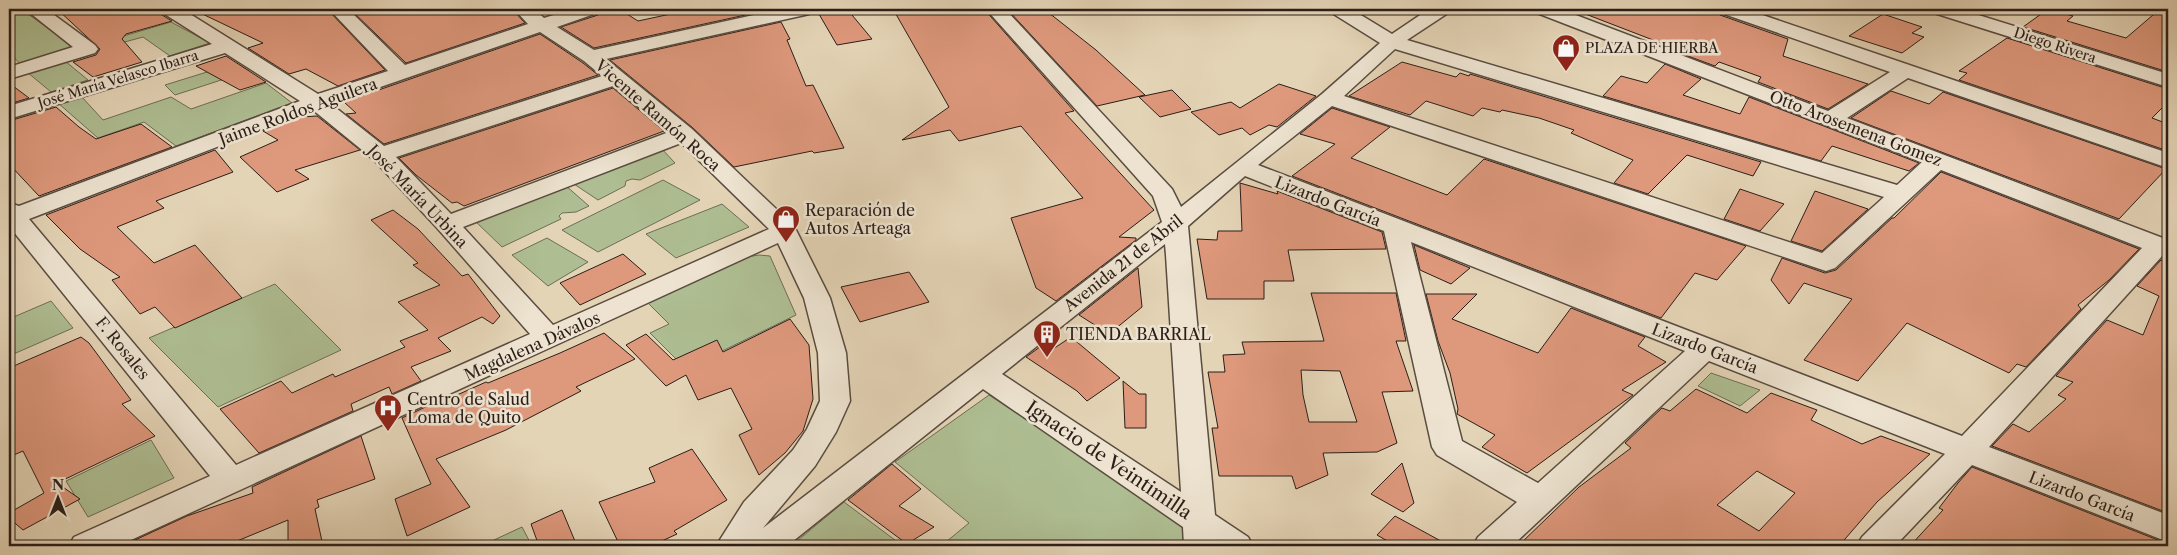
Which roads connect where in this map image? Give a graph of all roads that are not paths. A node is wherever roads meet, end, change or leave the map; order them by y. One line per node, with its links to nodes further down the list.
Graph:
1 (34, 9): 18 (street)
2 (170, 9): 15 (street, José María Urbina)
3 (338, 9): 19 (street)
4 (523, 9): 13 (street, Vicente Ramón Roca)
5 (590, 9): 13 (street, Jaime Roldos Aguilera)
6 (805, 9): 16 (street)
7 (995, 9): 34 (street)
8 (1339, 9): 14 (street)
9 (1441, 9): 14 (street, Avenida 21 de Abril)
10 (1544, 9): 25 (street, Otto Arosemena Gomez)
11 (1728, 9): 17 (street)
12 (1941, 9): 21 (street, Diego Rivera)
13 (542, 25): 16 (street, Vicente Ramón Roca); 19 (street, Jaime Roldos Aguilera)
14 (1392, 42): 22 (street, Avenida 21 de Abril); 31 (street)
15 (226, 46): 23 (street, José María Urbina); 24 (street, José María Velasco Ibarra)
16 (591, 57): 20 (street, Vicente Ramón Roca)
17 (1906, 70): 25 (street); 29 (street)
18 (9, 74)
19 (404, 74): 23 (street, Jaime Roldos Aguilera)
20 (617, 78): 26 (street, Vicente Ramón Roca); 27 (street)
21 (2168, 81)
22 (1329, 98): 30 (street, Avenida 21 de Abril); 31 (street)
23 (316, 102): 27 (street, José María Urbina); 32 (street, Jaime Roldos Aguilera)
24 (9, 113)
25 (1832, 118): 28 (street, Otto Arosemena Gomez)
26 (684, 134): 33 (street); 36 (street, Vicente Ramón Roca)
27 (381, 154): 33 (street, José María Urbina)
28 (1938, 160): 31 (street); 37 (street, Otto Arosemena Gomez)
29 (2168, 161)
30 (1242, 167): 34 (street, Avenida 21 de Abril); 35 (street, Lizardo García)
31 (1901, 194)
32 (11, 214): 42 (street, F. Rosales)
33 (447, 224): 38 (street, José María Urbina)
34 (1175, 224): 40 (street, Avenida 21 de Abril); 45 (street)
35 (1395, 226): 39 (street, Lizardo García); 43 (street)
36 (785, 231): 38 (street, Magdalena Dávalos); 47 (street)
37 (2164, 247): 41 (street)
38 (549, 338): 42 (street, Magdalena Dávalos)
39 (1706, 348): 41 (street, Lizardo García); 43 (street)
40 (981, 374): 45 (street, Ignacio de Veintimilla); 48 (street, Avenida 21 de Abril)
41 (1967, 451): 44 (street, Lizardo García); 51 (street)
42 (231, 480): 46 (street, Magdalena Dávalos)
43 (1541, 500): 50 (street)
44 (2168, 529)
45 (1200, 534): 49 (street, Ignacio de Veintimilla)
46 (86, 546)
47 (732, 546)
48 (753, 546)
49 (1236, 546)
50 (1490, 546)
51 (1874, 546)

